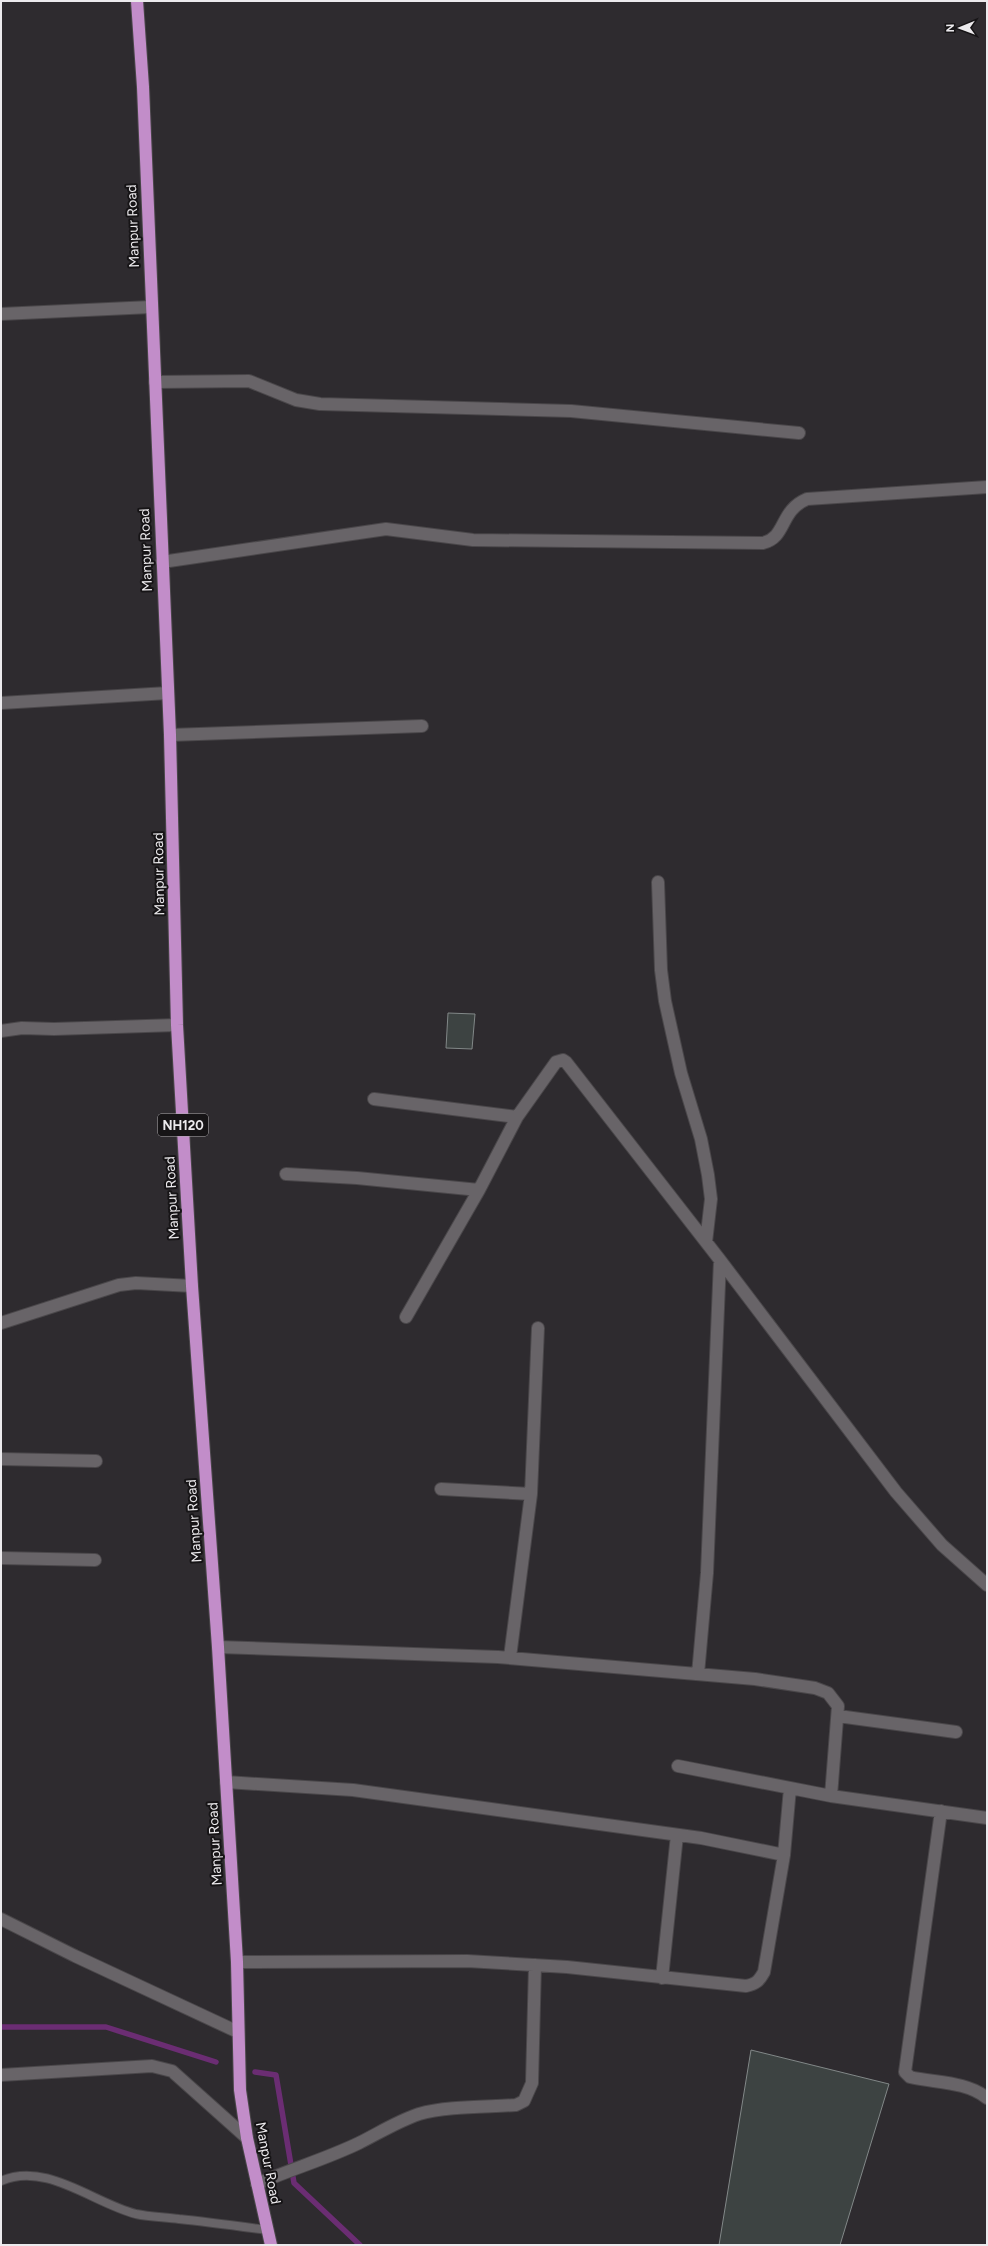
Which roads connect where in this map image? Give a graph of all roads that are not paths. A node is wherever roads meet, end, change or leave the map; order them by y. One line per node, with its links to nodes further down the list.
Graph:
1 (137, 1): 2 (highway, Manpur Road / NH120)
2 (152, 307): 3 (street); 4 (highway, Manpur Road / NH120)
3 (1, 314)
4 (155, 382): 5 (street); 7 (highway, Manpur Road / NH120)
5 (799, 433)
6 (987, 486): 7 (street)
7 (162, 562): 8 (highway, Manpur Road / NH120)
8 (168, 693): 9 (street); 11 (highway, Manpur Road / NH120)
9 (1, 703)
10 (422, 726): 11 (street)
11 (170, 735): 13 (highway, Manpur Road / NH120)
12 (658, 882): 19 (street)
13 (178, 1025): 14 (street); 21 (highway, Manpur Road / NH120)
14 (1, 1031)
15 (374, 1099): 16 (street)
16 (517, 1117): 18 (street); 19 (street)
17 (286, 1174): 18 (street)
18 (479, 1190): 22 (street)
19 (706, 1242): 20 (street)
20 (720, 1260): 31 (street); 34 (street)
21 (192, 1286): 23 (street); 32 (highway, Manpur Road / NH120)
22 (406, 1317)
23 (1, 1323)
24 (538, 1328): 28 (street)
25 (1, 1459): 26 (street)
26 (96, 1461)
27 (441, 1489): 28 (street)
28 (531, 1494): 33 (street)
29 (1, 1558): 30 (street)
30 (95, 1560)
31 (987, 1585)
32 (218, 1647): 33 (street); 38 (highway, Manpur Road / NH120)
33 (510, 1658): 34 (street)
34 (698, 1674): 35 (street)
35 (838, 1716): 36 (street); 40 (street)
36 (956, 1732)
37 (678, 1766): 39 (street)
38 (226, 1782): 43 (street); 46 (highway, Manpur Road / NH120)
39 (790, 1788): 40 (street); 44 (street)
40 (831, 1796): 41 (street)
41 (941, 1811): 42 (street); 51 (street)
42 (987, 1818)
43 (677, 1835): 44 (street); 48 (street)
44 (784, 1855): 48 (street)
45 (1, 1919): 49 (street)
46 (237, 1962): 47 (street); 49 (highway, Manpur Road / NH120)
47 (535, 1965): 48 (street); 54 (street)
48 (662, 1978)
49 (238, 2032): 52 (highway, Manpur Road / NH120)
50 (1, 2075): 52 (street)
51 (987, 2098)
52 (247, 2138): 54 (highway, Manpur Road / NH120)
53 (1, 2181): 55 (lane)
54 (257, 2184): 55 (highway, Manpur Road / NH120)
55 (267, 2230): 56 (highway, Manpur Road / NH120)
56 (271, 2245)

